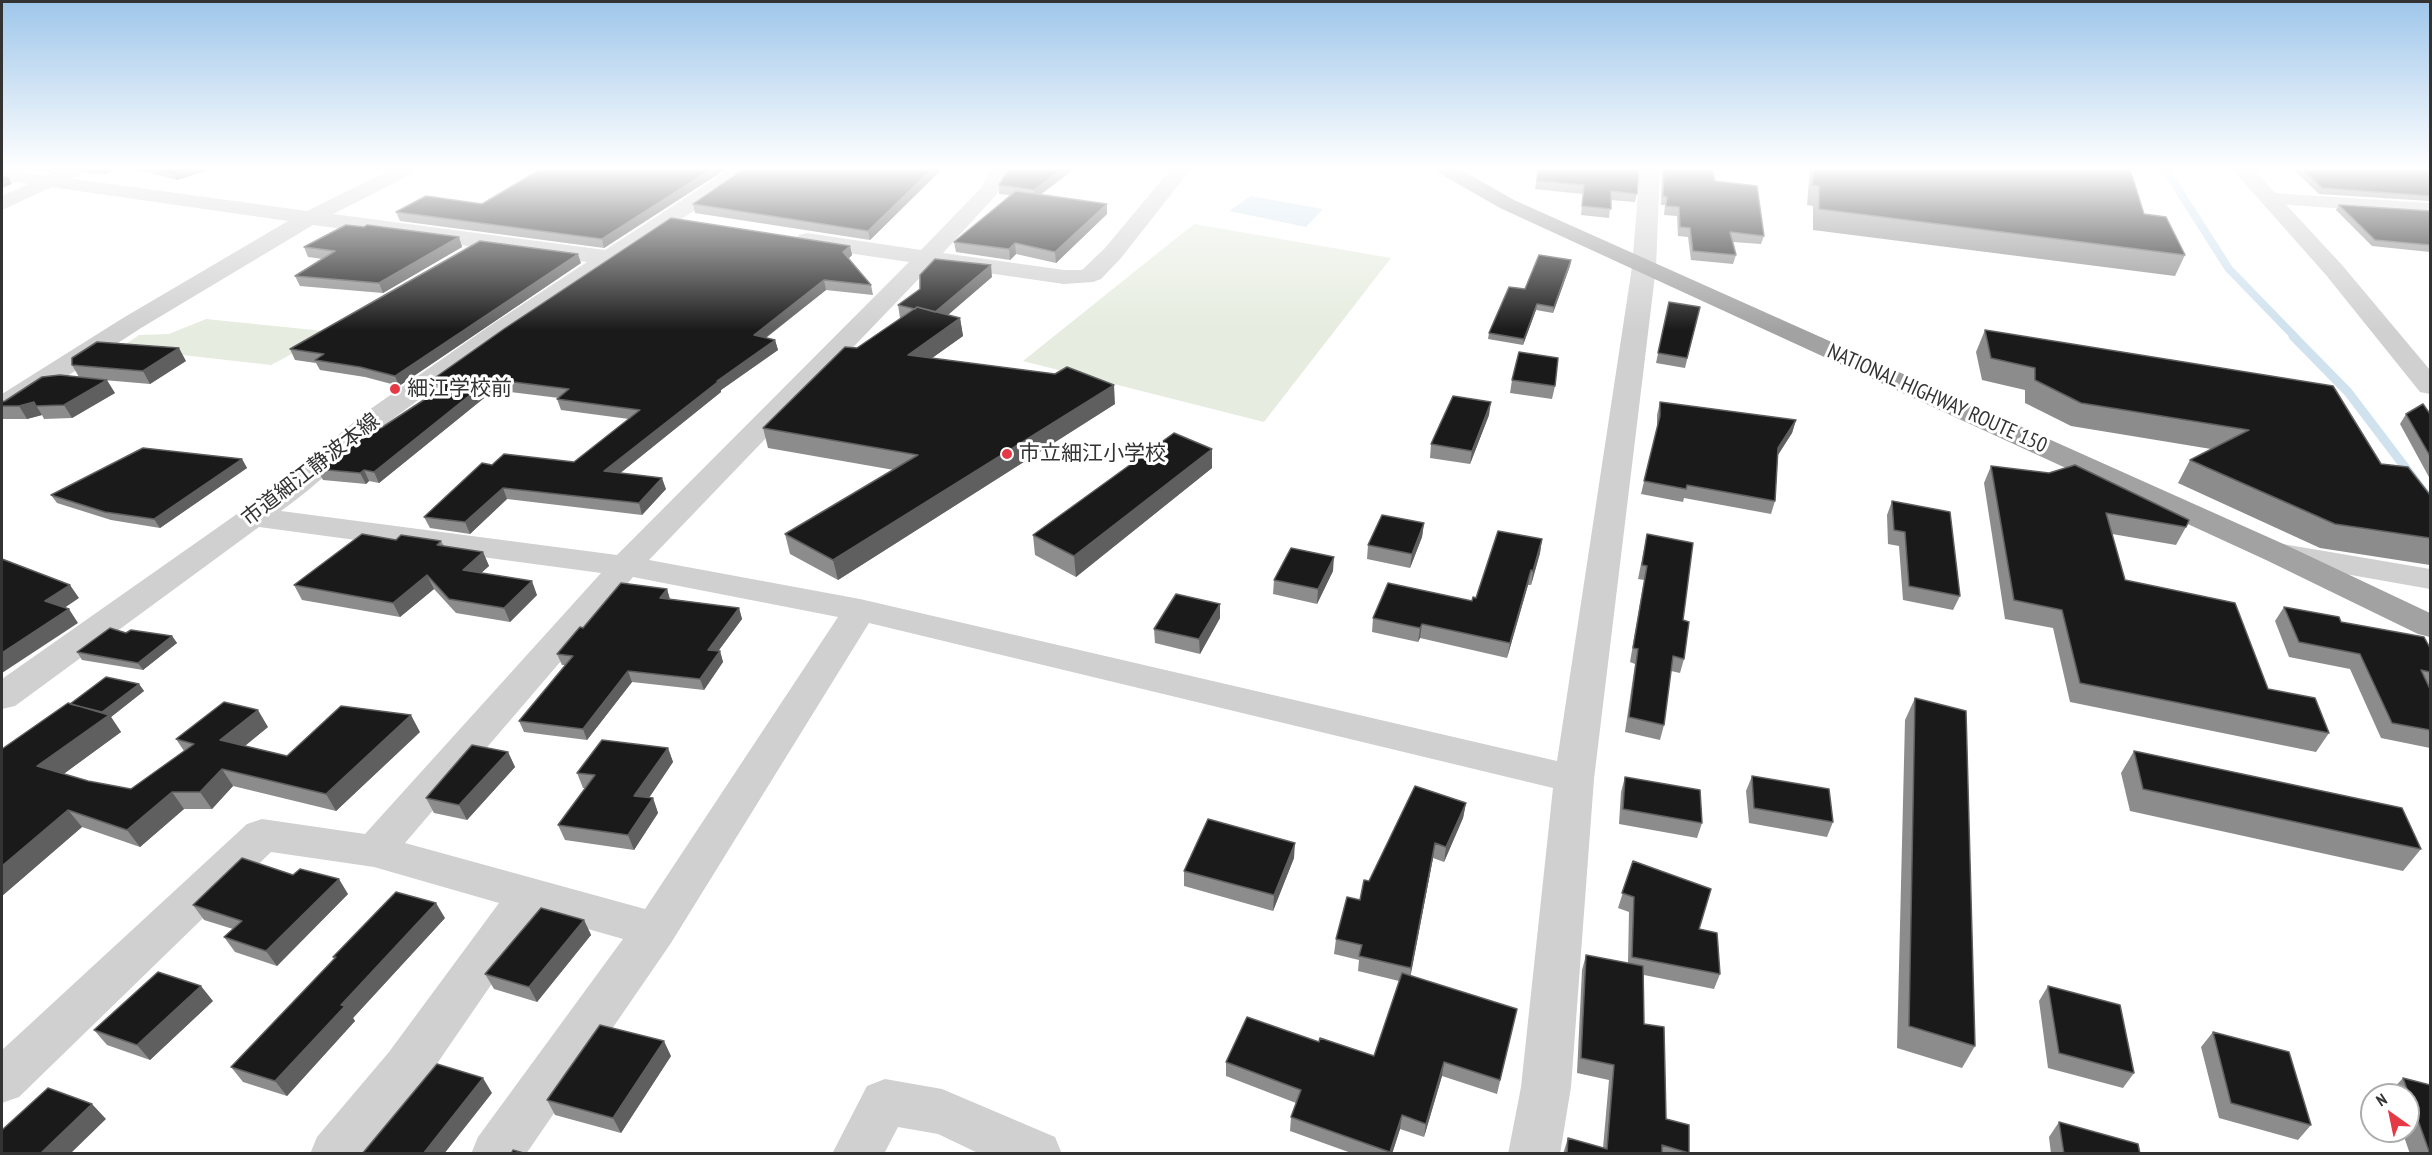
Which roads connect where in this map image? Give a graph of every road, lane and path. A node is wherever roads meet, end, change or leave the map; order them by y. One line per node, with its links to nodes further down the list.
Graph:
1 (301, 223): 16 (street)
2 (346, 223): 12 (street)
3 (664, 223): 12 (street, 市道細江静波本線)
4 (699, 223): 10 (street)
5 (959, 223): 13 (street)
6 (1138, 223): 13 (street)
7 (1548, 223): 14 (highway, NATIONAL HIGHWAY ROUTE 150)
8 (1647, 223): 14 (street)
9 (2291, 223): 15 (street)
10 (705, 224)
11 (787, 237): 13 (street)
12 (611, 258): 17 (street, 市道細江静波本線)
13 (926, 258): 19 (street)
14 (1644, 267): 18 (highway, NATIONAL HIGHWAY ROUTE 150); 24 (street)
15 (2430, 386)
16 (2, 406)
17 (252, 517): 19 (street); 23 (street, 市道細江静波本線)
18 (2277, 553): 20 (street); 22 (highway, NATIONAL HIGHWAY ROUTE 150)
19 (625, 566): 21 (street); 25 (street)
20 (2430, 579)
21 (860, 610): 24 (street); 27 (street)
22 (2430, 626)
23 (2, 697)
24 (1575, 779): 33 (street)
25 (374, 851): 26 (street); 28 (street)
26 (529, 895): 27 (street); 29 (street)
27 (655, 930): 30 (street)
28 (2, 1081)
29 (335, 1154)
30 (496, 1154)
31 (857, 1154): 32 (street)
32 (1037, 1154)
33 (1534, 1154)

